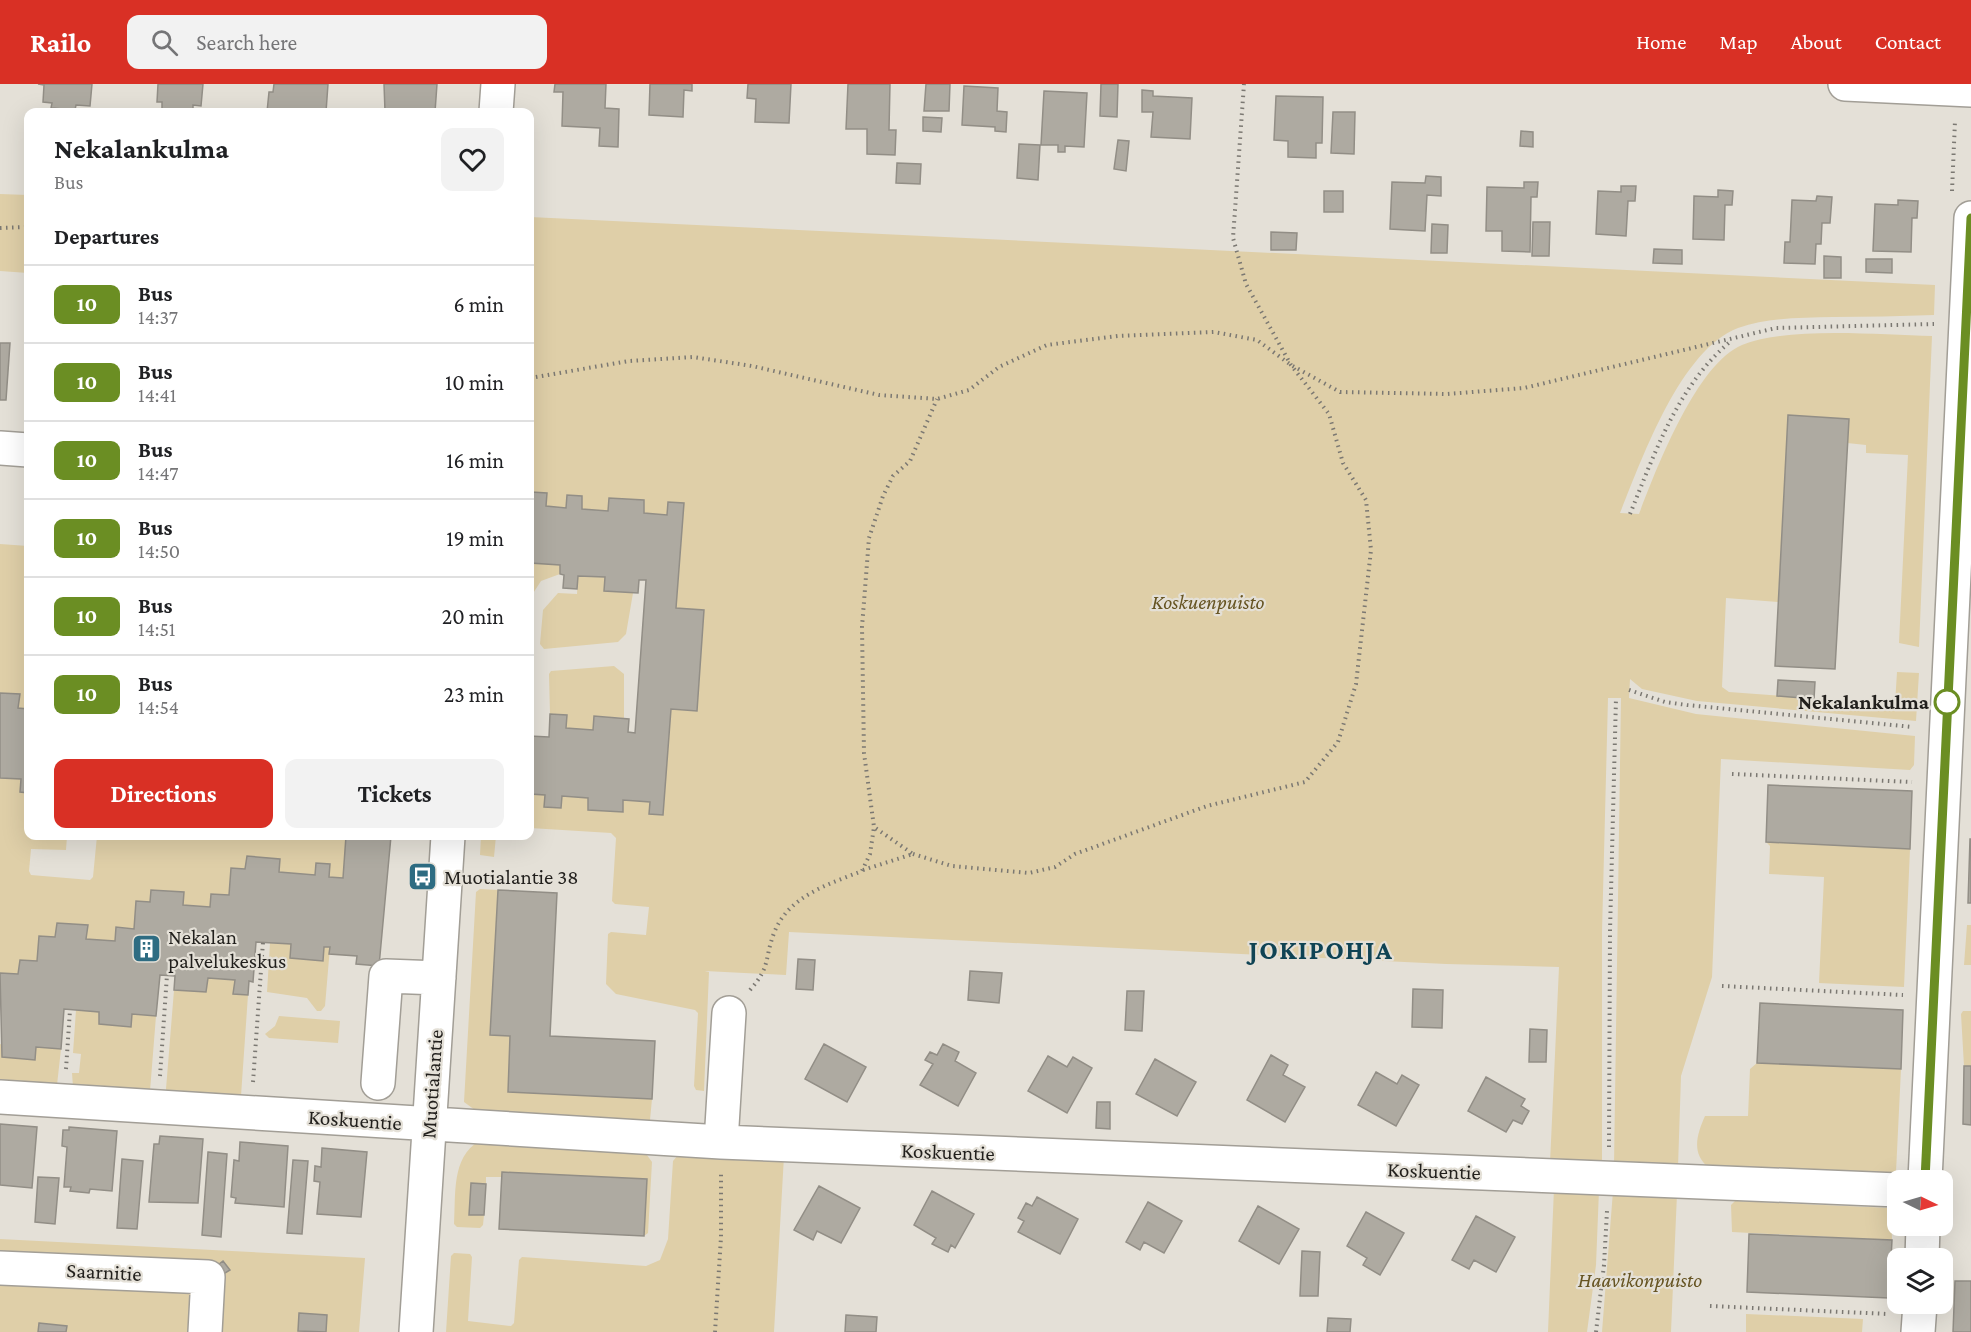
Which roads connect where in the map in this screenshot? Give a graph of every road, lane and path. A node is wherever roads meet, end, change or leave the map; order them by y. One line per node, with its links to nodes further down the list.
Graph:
1 (498, 84): 5 (street)
2 (1244, 84): 11 (path)
3 (1845, 84): 4 (street)
4 (1971, 90)
5 (496, 108)
6 (1971, 218): 16 (street)
7 (24, 227): 8 (path)
8 (0, 228)
9 (1945, 324): 10 (path)
10 (1732, 340): 11 (path); 17 (path)
11 (1291, 365): 13 (path); 25 (path)
12 (534, 377): 13 (path)
13 (937, 399): 23 (path)
14 (0, 448): 15 (street)
15 (24, 450)
16 (1966, 474): 20 (street)
17 (1630, 514)
18 (1629, 690): 20 (path)
19 (1616, 698): 42 (path)
20 (1947, 731): 41 (street)
21 (1732, 774): 22 (path)
22 (1922, 783)
23 (874, 827): 25 (path); 26 (path)
24 (448, 840): 29 (street, Muotialantie)
25 (912, 854): 26 (path)
26 (862, 871): 33 (path)
27 (263, 942): 38 (path)
28 (168, 975): 37 (path)
29 (439, 978): 34 (street); 39 (street, Muotialantie)
30 (1722, 986): 31 (path)
31 (1913, 995)
32 (70, 1010): 36 (path)
33 (729, 1013): 40 (street)
34 (378, 1083)
35 (0, 1097): 36 (street, Koskuentie)
36 (63, 1101): 37 (street, Koskuentie)
37 (158, 1107): 38 (street, Koskuentie)
38 (251, 1113): 39 (street, Koskuentie)
39 (429, 1125): 40 (street, Koskuentie); 48 (street, Muotialantie)
40 (721, 1142): 42 (street, Koskuentie); 49 (path)
41 (1925, 1170)
42 (1608, 1179): 43 (street, Koskuentie); 50 (path)
43 (1887, 1190)
44 (0, 1268): 47 (street, Saarnitie)
45 (1710, 1306): 46 (path)
46 (1912, 1317)
47 (205, 1332)
48 (416, 1332)
49 (714, 1332)
50 (1596, 1332)

